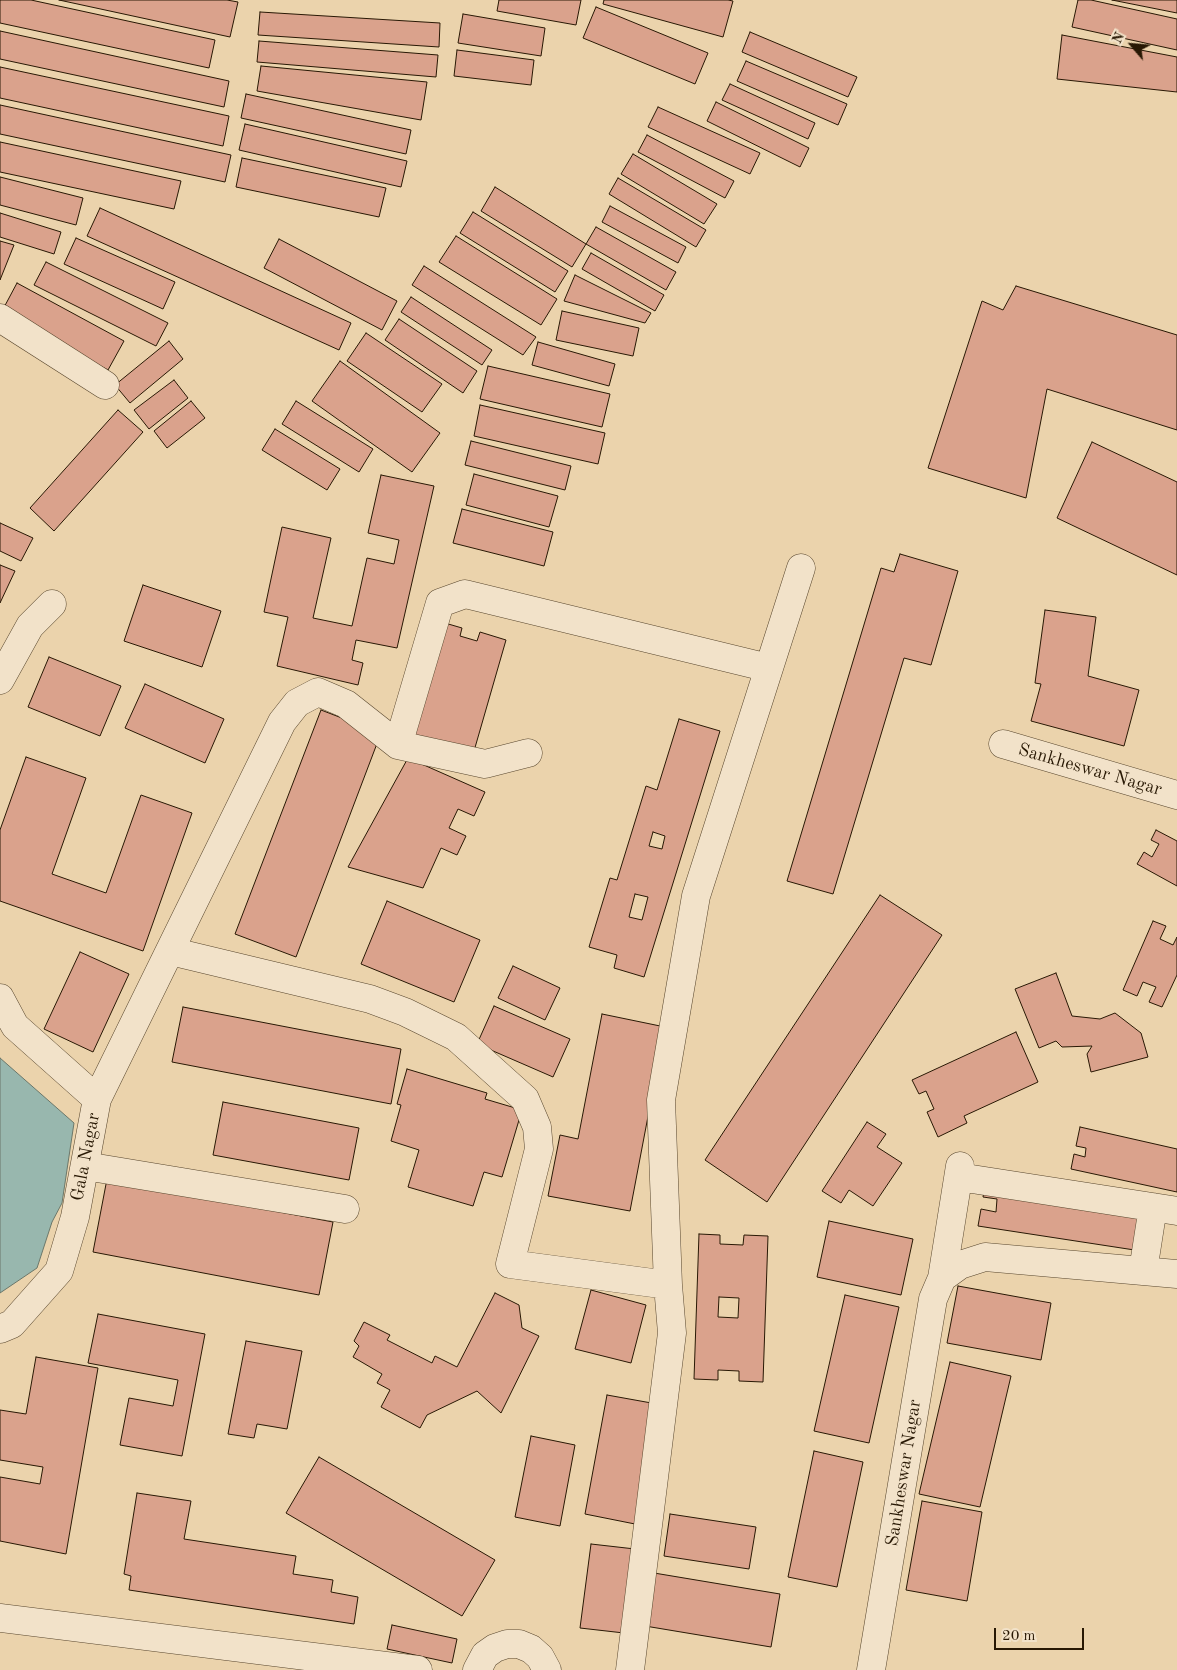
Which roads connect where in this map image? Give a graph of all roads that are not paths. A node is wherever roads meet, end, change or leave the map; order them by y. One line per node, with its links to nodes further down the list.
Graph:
1 (0, 318): 2 (street)
2 (105, 385)
3 (801, 568): 5 (street)
4 (52, 604): 6 (street)
5 (769, 668): 8 (street); 20 (street)
6 (0, 680)
7 (1003, 744): 10 (street, Sankheswar Nagar)
8 (398, 745): 9 (street); 11 (street)
9 (528, 753)
10 (1177, 795)
11 (170, 951): 13 (street); 20 (street)
12 (0, 998): 13 (street, Gala Nagar)
13 (97, 1099): 14 (street, Gala Nagar)
14 (85, 1166): 15 (street); 21 (street, Gala Nagar)
15 (345, 1209)
16 (1165, 1209): 17 (street); 19 (street, Sankheswar Nagar)
17 (1143, 1271): 18 (street); 19 (street)
18 (1177, 1274)
19 (942, 1278): 27 (street, Sankheswar Nagar)
20 (668, 1285): 26 (street)
21 (0, 1329)
22 (0, 1618): 23 (street)
23 (418, 1670)
24 (477, 1670): 25 (street)
25 (547, 1670)
26 (630, 1670)
27 (872, 1670)

